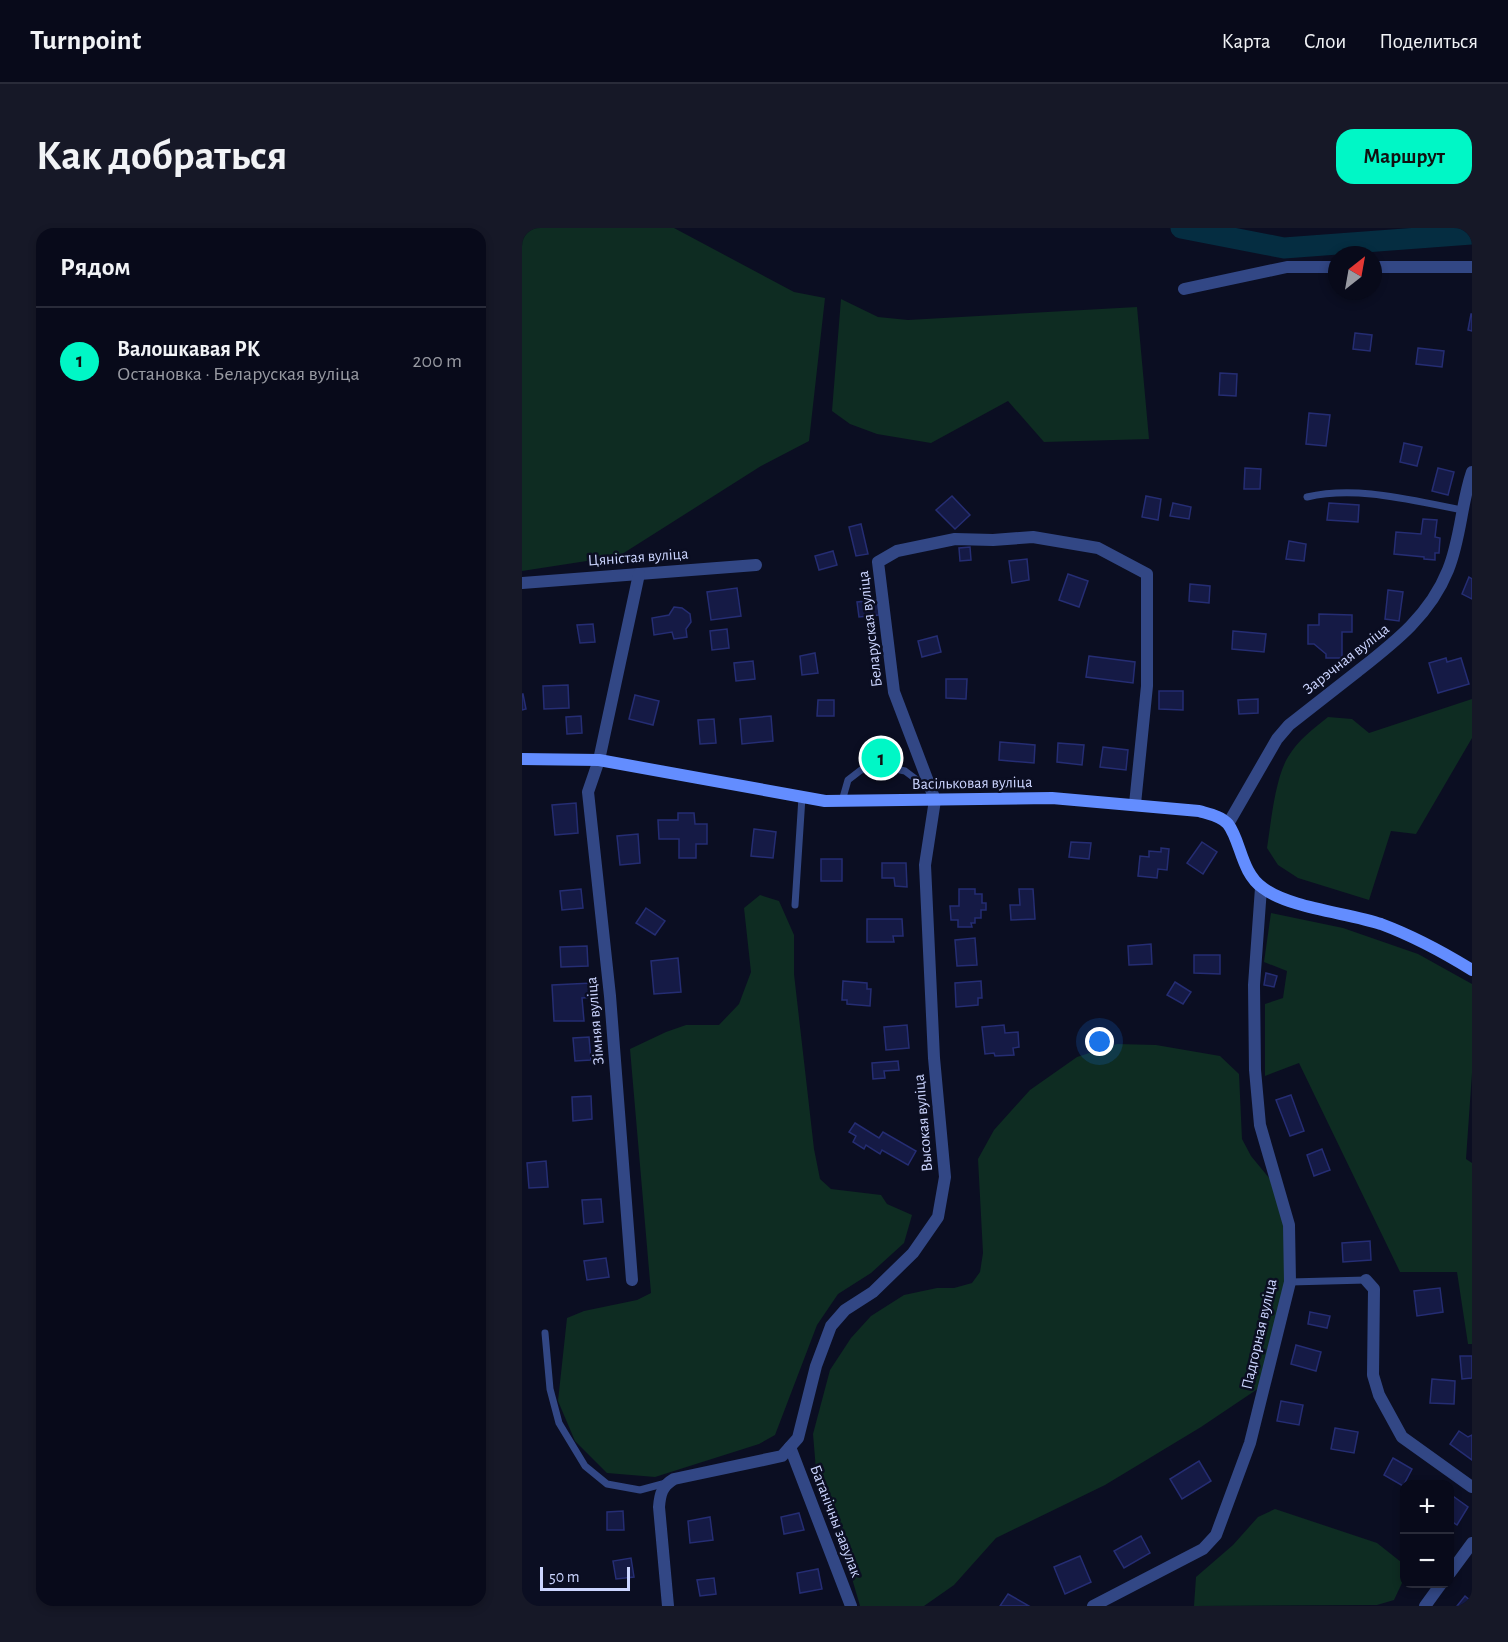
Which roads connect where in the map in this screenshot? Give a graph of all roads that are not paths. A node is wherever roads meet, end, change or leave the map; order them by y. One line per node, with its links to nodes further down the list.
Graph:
1 (1328, 267): 4 (street)
2 (1382, 267): 3 (street)
3 (1472, 267)
4 (1184, 289)
5 (1472, 472): 7 (street, Зарэчная вуліца)
6 (1307, 497): 7 (lane)
7 (1463, 510): 17 (street, Зарэчная вуліца)
8 (756, 565): 9 (street, Цяністая вуліца)
9 (639, 574): 10 (street, Цяністая вуліца); 12 (street, Зімняя вуліца)
10 (522, 583)
11 (522, 759): 12 (street, Васільковая вуліца)
12 (599, 760): 14 (street, Васільковая вуліца); 21 (street, Зімняя вуліца)
13 (933, 795): 15 (street, Васільковая вуліца); 15 (lane); 16 (street, Васільковая вуліца); 16 (street, Беларуская вуліца); 25 (street, Высокая вуліца)
14 (802, 797): 15 (street, Васільковая вуліца); 19 (lane)
15 (842, 801)
16 (1136, 804): 17 (street, Васільковая вуліца)
17 (1231, 830): 18 (street)
18 (1262, 888): 20 (street); 23 (street, Падгорная вуліца)
19 (795, 905)
20 (1472, 970)
21 (633, 1280)
22 (1366, 1280): 23 (lane); 27 (street)
23 (1290, 1282): 33 (street, Падгорная вуліца)
24 (545, 1333): 26 (lane)
25 (790, 1447): 26 (street); 32 (street, Батанічны завулак)
26 (670, 1481): 31 (street)
27 (1472, 1487)
28 (1472, 1543): 29 (street)
29 (1454, 1566)
30 (1438, 1588): 34 (street)
31 (668, 1606)
32 (850, 1606)
33 (1093, 1606)
34 (1425, 1606)

